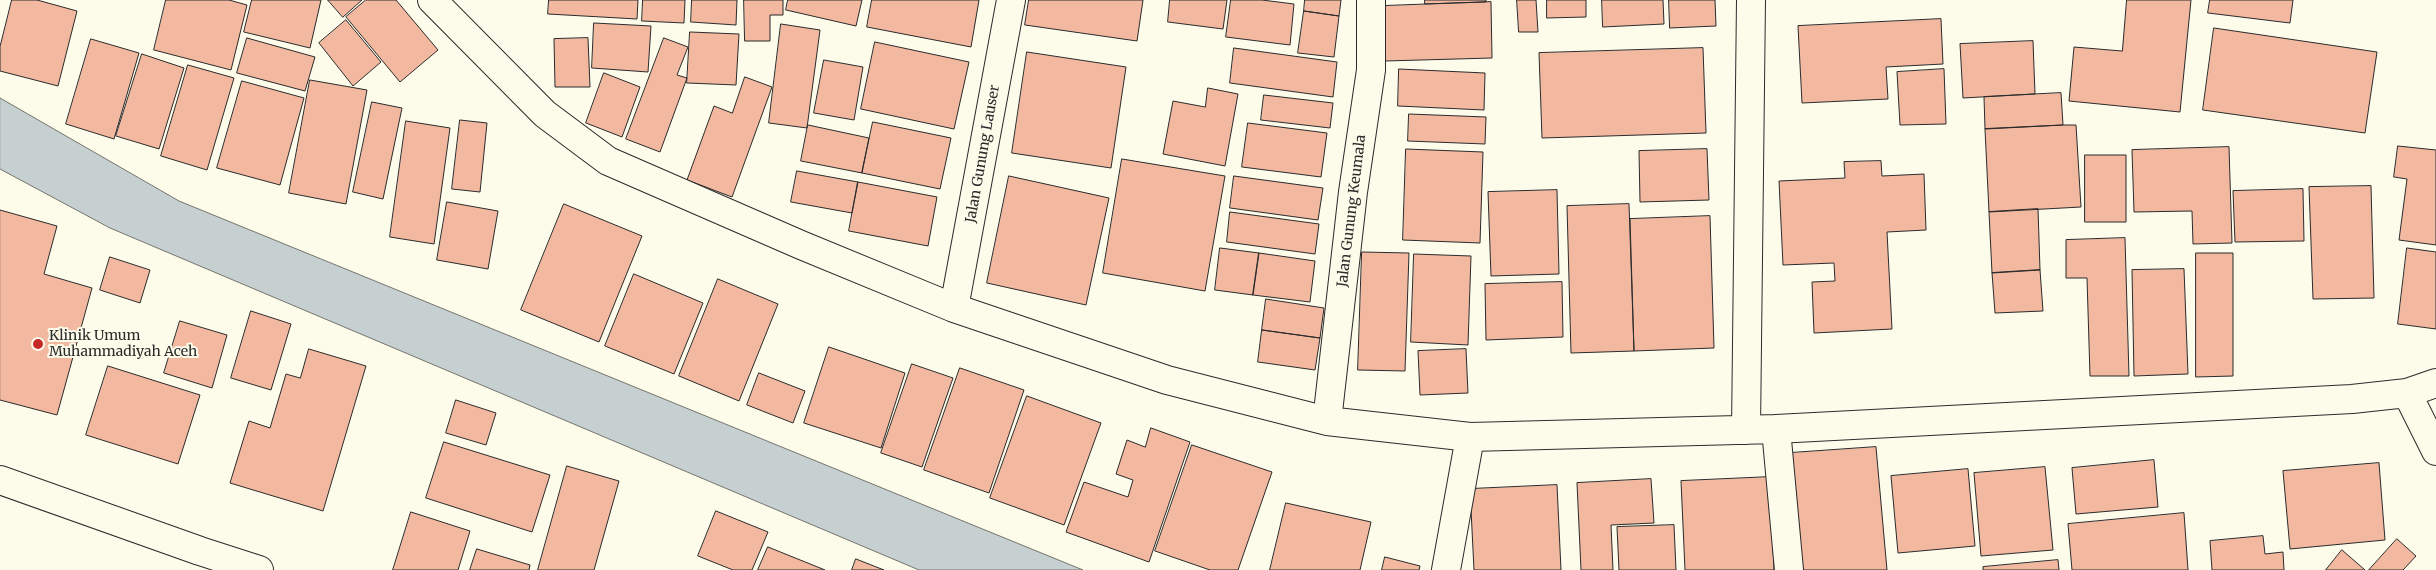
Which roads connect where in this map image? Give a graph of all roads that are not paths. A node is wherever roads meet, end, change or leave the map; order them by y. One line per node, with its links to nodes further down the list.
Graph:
1 (432, 0): 5 (street)
2 (1011, 0): 5 (street, Jalan Gunung Lauser)
3 (1371, 0): 8 (street, Jalan Gunung Keumala)
4 (1751, 0): 9 (street)
5 (954, 308): 8 (street)
6 (2436, 384): 7 (street)
7 (2407, 393): 10 (street); 12 (street)
8 (1327, 421): 11 (street)
9 (1746, 430): 10 (street); 11 (street)
10 (1776, 430): 17 (street)
11 (1470, 437): 16 (street)
12 (2436, 450)
13 (0, 480): 14 (street)
14 (201, 561): 15 (street)
15 (259, 570)
16 (1446, 570)
17 (1789, 570)

